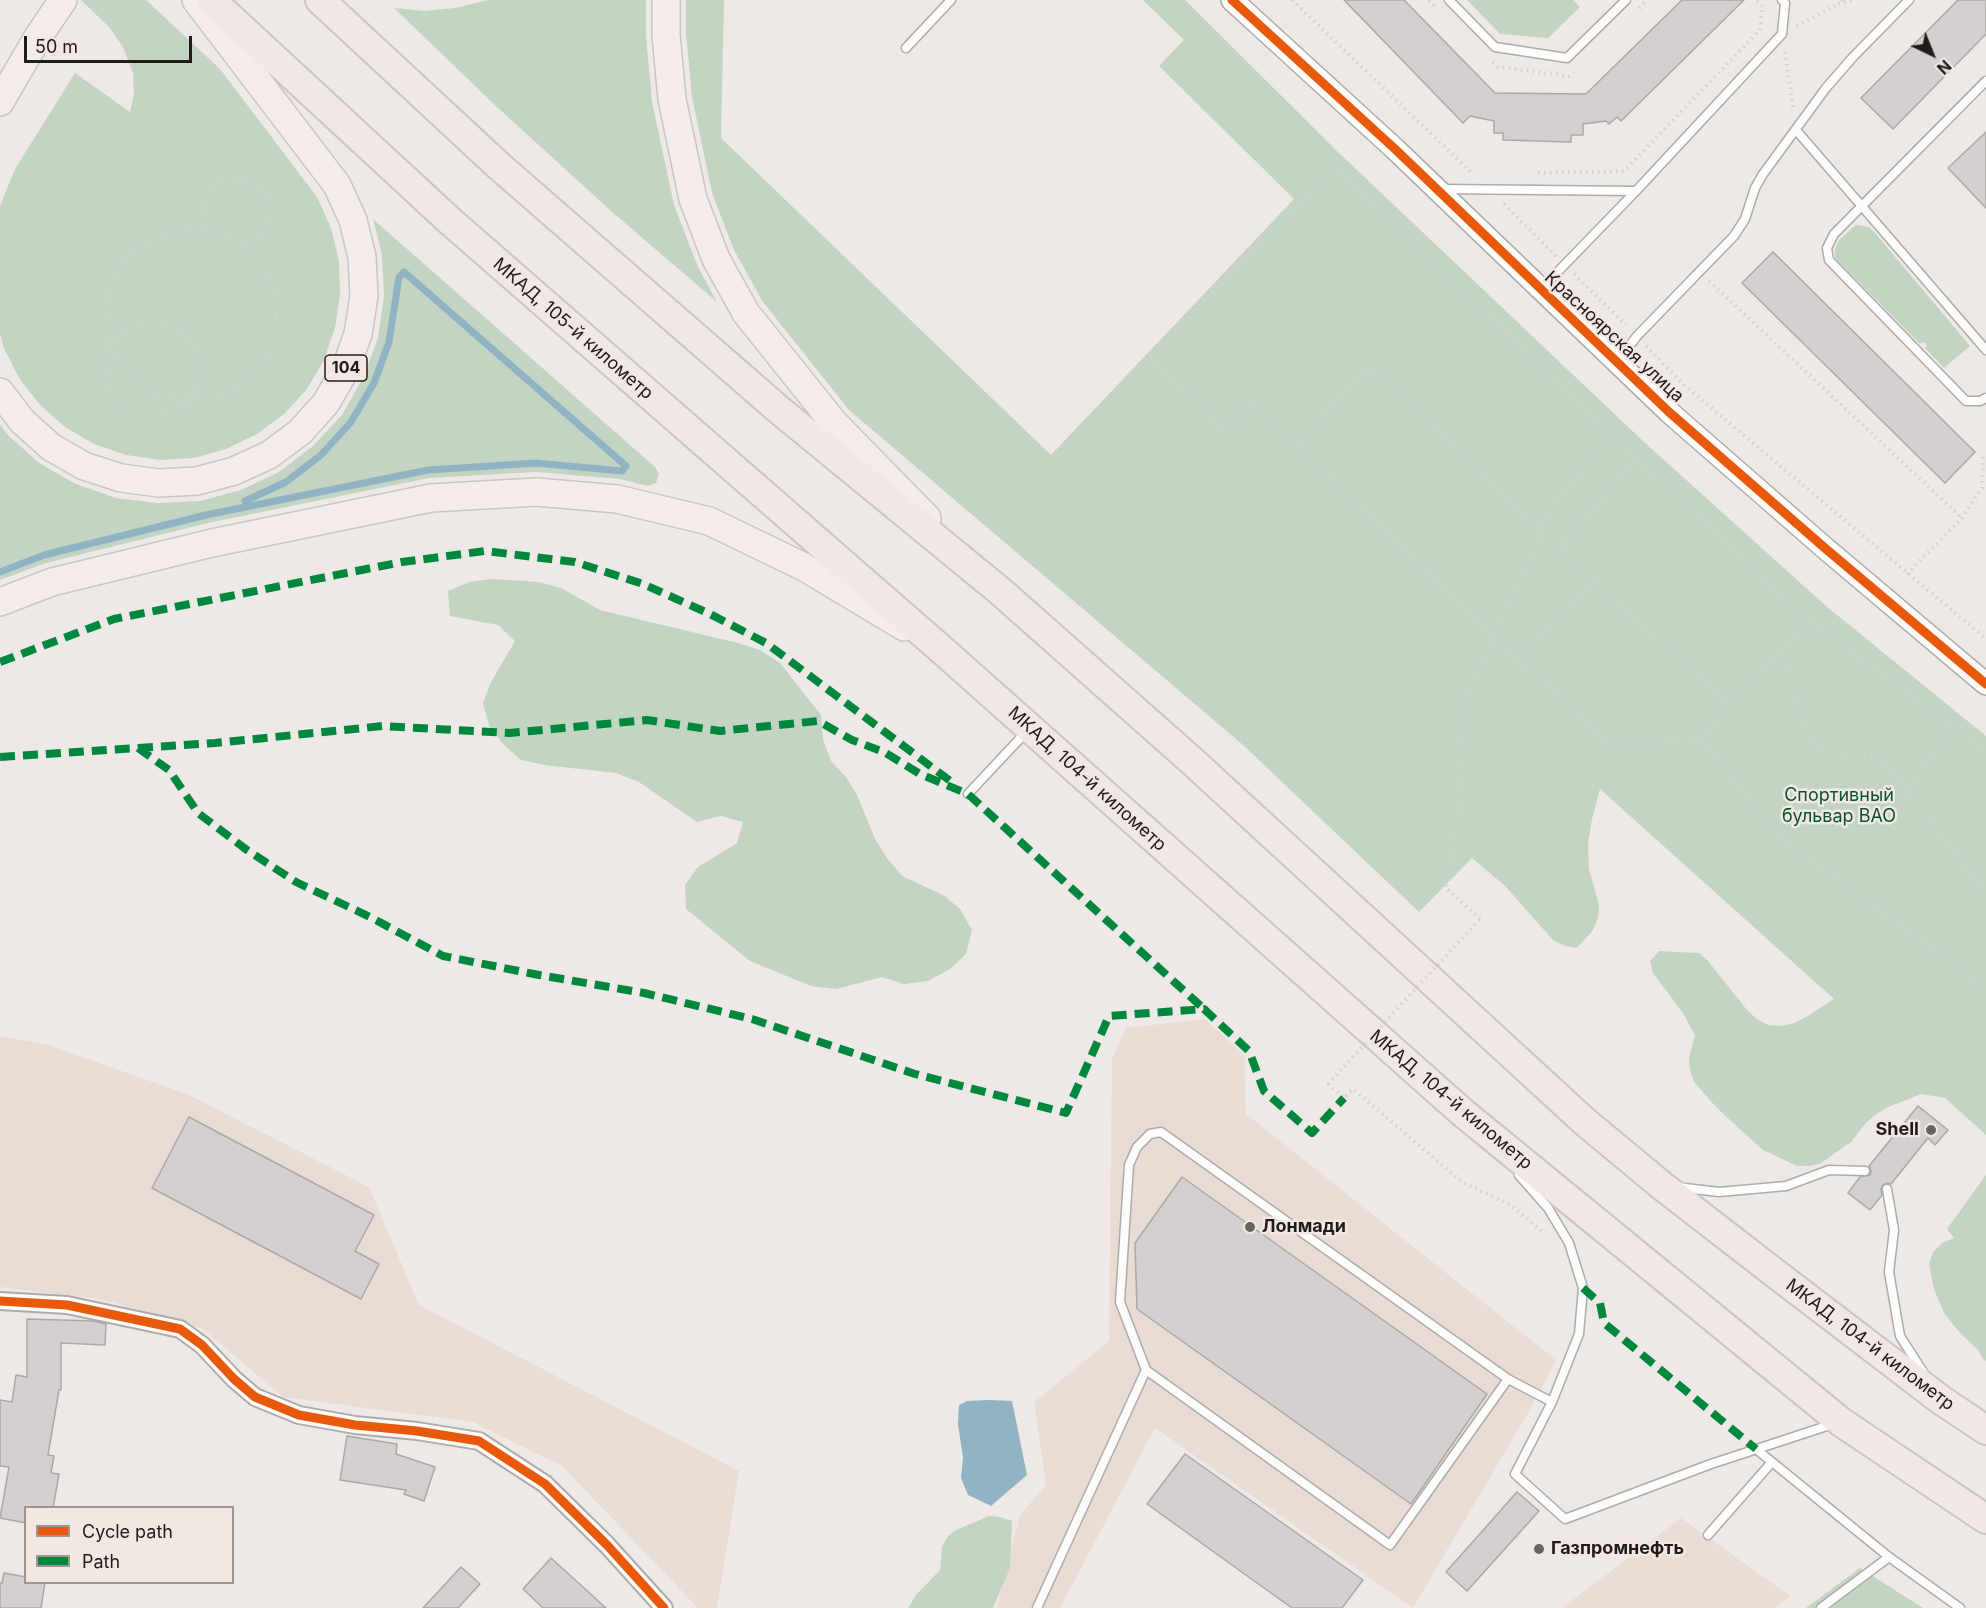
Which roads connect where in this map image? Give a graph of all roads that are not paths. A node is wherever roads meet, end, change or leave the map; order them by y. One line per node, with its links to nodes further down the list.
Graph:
1 (63, 0): 14 (main road)
2 (196, 0): 22 (main road, 104)
3 (211, 0): 26 (highway, МКАД, 105-й километр)
4 (320, 0): 24 (highway)
5 (666, 0): 24 (main road)
6 (951, 0): 12 (lane)
7 (1232, 0): 16 (street, Красноярская улица)
8 (1449, 0): 9 (lane)
9 (1626, 0)
10 (1782, 0): 17 (lane)
11 (1909, 0): 15 (lane)
12 (906, 48)
13 (1986, 81): 18 (lane)
14 (0, 102)
15 (1796, 130): 18 (lane); 21 (lane)
16 (1436, 189): 17 (lane); 19 (street, Красноярская улица)
17 (1636, 191): 19 (lane)
18 (1862, 205): 20 (lane); 23 (lane)
19 (1541, 290): 21 (street, Красноярская улица)
20 (1986, 350)
21 (1618, 362): 27 (street, Красноярская улица)
22 (0, 392)
23 (1986, 398)
24 (1000, 591): 34 (highway, МКАД, 104-й километр)
25 (0, 602): 26 (main road)
26 (942, 650): 28 (highway, МКАД, 104-й километр)
27 (1986, 684)
28 (1029, 728): 29 (lane); 30 (highway, МКАД, 104-й километр)
29 (968, 794)
30 (1462, 1112): 31 (lane); 41 (highway, МКАД, 104-й километр)
31 (1502, 1156)
32 (1509, 1164): 40 (lane)
33 (1865, 1171): 34 (lane)
34 (1661, 1185): 39 (highway, МКАД, 104-й километр)
35 (1887, 1189): 39 (lane)
36 (0, 1301): 48 (street)
37 (1146, 1370): 38 (lane); 38 (lane); 49 (lane)
38 (1508, 1379): 40 (lane)
39 (1941, 1400): 42 (highway, МКАД, 104-й километр)
40 (1552, 1402): 43 (lane)
41 (1841, 1422): 43 (lane); 45 (highway, МКАД, 104-й километр)
42 (1986, 1431)
43 (1756, 1449): 44 (lane)
44 (1772, 1462): 46 (lane); 47 (lane)
45 (1986, 1519)
46 (1708, 1535)
47 (1888, 1557): 50 (lane); 51 (lane)
48 (664, 1608)
49 (1037, 1608)
50 (1821, 1608)
51 (1960, 1608)

